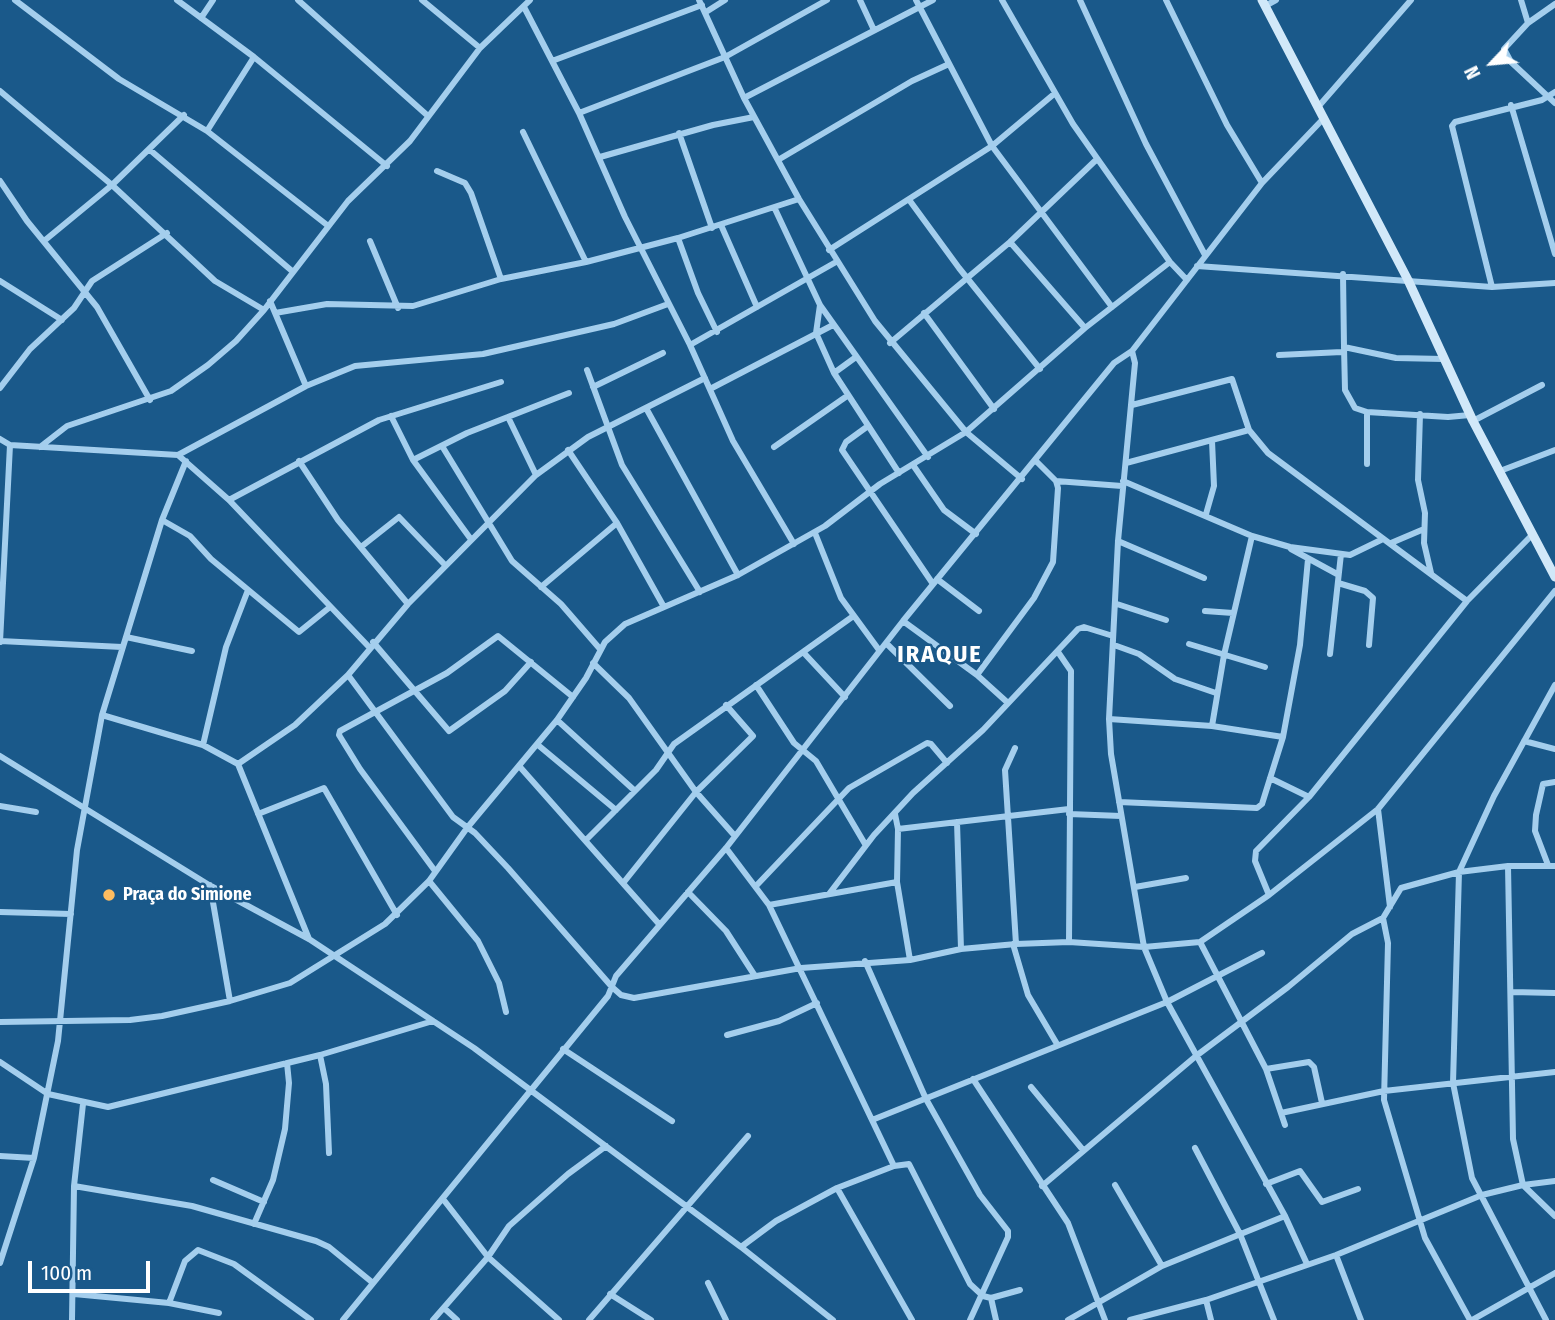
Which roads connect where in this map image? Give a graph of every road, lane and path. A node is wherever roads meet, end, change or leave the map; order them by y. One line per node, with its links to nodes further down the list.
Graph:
1 (15, 0): 39 (street)
2 (177, 0): 23 (street)
3 (213, 0): 23 (street)
4 (298, 0): 40 (street)
5 (422, 0): 26 (street)
6 (530, 0): 21 (street)
7 (725, 0): 22 (street)
8 (828, 0): 28 (street)
9 (860, 0): 25 (street)
10 (933, 0): 18 (street)
11 (1002, 0): 32 (street)
12 (1080, 0): 71 (street)
13 (1166, 0): 54 (street)
14 (1276, 0): 19 (street)
15 (1411, 0): 37 (street)
16 (1521, 0): 24 (street)
17 (700, 2): 22 (street); 29 (street)
18 (918, 3): 25 (street); 30 (street)
19 (1263, 3): 37 (street)
20 (1555, 4): 24 (street)
21 (524, 8): 26 (street); 29 (street)
22 (706, 12): 28 (street)
23 (201, 18): 27 (street)
24 (1528, 23): 33 (street)
25 (873, 28): 34 (street)
26 (480, 48): 40 (street)
27 (254, 57): 43 (street); 51 (street)
28 (725, 57): 34 (street); 38 (street)
29 (552, 61): 38 (street)
30 (949, 64): 46 (street); 50 (street)
31 (0, 90): 55 (street)
32 (1054, 94): 46 (street); 49 (street)
33 (1552, 95): 35 (street); 36 (street)
34 (744, 98): 41 (street)
35 (1555, 103)
36 (1511, 105): 70 (street); 85 (street)
37 (1318, 107): 42 (street)
38 (579, 113): 48 (street)
39 (184, 114): 43 (street); 47 (street)
40 (428, 116): 51 (street)
41 (754, 117): 45 (street); 50 (street)
42 (1324, 118): 54 (street); 82 (street)
43 (207, 131): 60 (street)
44 (523, 132): 72 (street)
45 (679, 133): 48 (street); 62 (street)
46 (992, 146): 57 (street); 59 (street)
47 (150, 150): 55 (street); 76 (street)
48 (600, 156): 68 (street)
49 (1097, 159): 59 (street); 74 (street)
50 (778, 160): 56 (street)
51 (387, 166): 60 (street)
52 (438, 171): 79 (street)
53 (0, 181): 65 (street)
54 (1262, 183): 71 (street)
55 (112, 185): 63 (street); 65 (street)
56 (799, 200): 58 (street); 69 (street)
57 (909, 201): 69 (street); 80 (street)
58 (775, 209): 61 (street); 78 (street)
59 (1040, 213): 67 (street); 91 (street)
60 (327, 225): 76 (street)
61 (721, 225): 62 (street); 90 (street)
62 (712, 228): 64 (street)
63 (167, 233): 86 (street); 93 (street)
64 (678, 239): 68 (street); 99 (street)
65 (44, 241): 86 (street)
66 (370, 241): 92 (street)
67 (1010, 242): 80 (street); 98 (street)
68 (640, 248): 72 (street); 88 (street)
69 (829, 250): 73 (street)
70 (1555, 254)
71 (1205, 255): 75 (street)
72 (586, 262): 79 (street)
73 (836, 262): 78 (street); 101 (street)
74 (1170, 262): 81 (street); 91 (street)
75 (1197, 266): 77 (street); 81 (street)
76 (292, 271): 87 (street)
77 (1343, 274): 82 (street); 103 (street)
78 (807, 277): 89 (street); 90 (street)
79 (501, 279): 92 (street)
80 (967, 279): 95 (street); 109 (street)
81 (1187, 280): 104 (street)
82 (1408, 280): 85 (street); 108 (street)
83 (0, 281): 96 (street)
84 (1555, 283): 85 (street)
85 (1492, 287)
86 (84, 290): 96 (street); 121 (street)
87 (270, 301): 93 (street); 94 (street)
88 (668, 304): 102 (street); 116 (street)
89 (821, 305): 97 (street); 100 (street)
90 (757, 307): 99 (street)
91 (1112, 307): 98 (street)
92 (398, 308): 94 (street)
93 (264, 310): 121 (street)
94 (275, 313): 116 (street)
95 (924, 313): 101 (street); 124 (street)
96 (62, 320): 114 (street)
97 (833, 325): 100 (street); 107 (street)
98 (1085, 328): 109 (street)
99 (717, 332): 102 (street)
100 (816, 332): 111 (street); 118 (street)
101 (890, 343): 133 (street)
102 (690, 345): 112 (street)
103 (1343, 350): 106 (street); 108 (street); 125 (street)
104 (1132, 351): 122 (street); 147 (street)
105 (663, 353): 117 (street)
106 (1279, 355)
107 (856, 357): 111 (street); 143 (street)
108 (1443, 359): 129 (street)
109 (1040, 369): 124 (street)
110 (587, 370): 117 (street)
111 (834, 373): 120 (street)
112 (705, 378): 118 (street); 123 (street)
113 (501, 382): 127 (street)
114 (1, 385)
115 (1542, 385): 129 (street)
116 (306, 386): 142 (street)
117 (593, 387): 131 (street)
118 (710, 389): 175 (street)
119 (569, 393): 128 (street)
120 (847, 396): 130 (street); 139 (street)
121 (150, 400): 138 (street)
122 (1132, 405): 132 (street); 148 (street)
123 (646, 408): 131 (street); 184 (street)
124 (994, 409): 133 (street)
125 (1367, 412): 126 (street); 149 (street)
126 (1420, 414): 129 (street); 165 (street)
127 (391, 416): 144 (street); 146 (street)
128 (508, 417): 137 (street); 153 (street)
129 (1472, 418): 151 (street)
130 (868, 426): 152 (street); 157 (street)
131 (607, 428): 140 (street); 192 (street)
132 (1249, 430): 135 (street); 172 (street)
133 (966, 432): 143 (street); 154 (street)
134 (0, 439): 136 (street)
135 (1212, 441): 148 (street); 161 (street)
136 (10, 445): 138 (street); 159 (street)
137 (442, 446): 144 (street); 163 (street)
138 (40, 447): 142 (street)
139 (774, 447)
140 (568, 450): 153 (street); 164 (street)
141 (1555, 450): 151 (street)
142 (178, 455): 145 (street)
143 (928, 457): 150 (street)
144 (413, 460): 171 (street)
145 (186, 461): 160 (street); 162 (street)
146 (299, 461): 160 (street); 176 (street)
147 (1036, 461): 154 (street); 155 (street)
148 (1126, 463): 156 (street)
149 (1367, 464)
150 (913, 465): 152 (street); 167 (street)
151 (1500, 471): 168 (street)
152 (899, 473): 157 (street)
153 (536, 475): 163 (street)
154 (1023, 479): 167 (street)
155 (1056, 481): 156 (street); 223 (street)
156 (1123, 483): 161 (street); 173 (street)
157 (868, 492): 166 (street); 187 (street)
158 (0, 495): 159 (street)
159 (8, 496): 169 (street)
160 (229, 500): 196 (street)
161 (1206, 514): 170 (street)
162 (162, 520): 190 (street); 205 (street)
163 (486, 522): 171 (street); 189 (street)
164 (617, 523): 189 (street); 197 (street)
165 (1424, 529): 174 (street); 181 (street)
166 (815, 533): 175 (street); 201 (street)
167 (976, 534): 187 (street)
168 (1533, 534): 185 (street); 193 (street)
169 (3, 535): 182 (street)
170 (1252, 536): 177 (street); 200 (street)
171 (470, 538): 180 (street)
172 (1383, 539): 174 (street); 178 (street)
173 (1118, 541): 186 (street); 195 (street)
174 (1391, 542): 181 (street)
175 (794, 544): 184 (street)
176 (361, 547): 180 (street); 194 (street)
177 (1290, 547): 178 (street); 179 (street)
178 (1341, 554): 183 (street)
179 (1308, 559): 183 (street); 239 (street)
180 (445, 565): 194 (street)
181 (1431, 573): 193 (street)
182 (3, 574): 206 (street)
183 (1338, 574): 188 (street)
184 (738, 575): 192 (street)
185 (1555, 577)
186 (1204, 578)
187 (935, 582): 198 (street); 203 (street)
188 (1338, 583): 211 (street); 218 (street)
189 (541, 587): 213 (street)
190 (248, 590): 196 (street); 241 (street)
191 (1555, 591): 260 (street)
192 (700, 592): 197 (street)
193 (1468, 601): 256 (street)
194 (408, 604): 209 (street)
195 (1117, 604): 202 (street); 204 (street)
196 (330, 607): 209 (street)
197 (664, 607): 213 (street)
198 (979, 611)
199 (1205, 611): 200 (street)
200 (1233, 613): 219 (street)
201 (852, 617): 214 (street); 216 (street)
202 (1166, 620)
203 (903, 621): 207 (street); 223 (street)
204 (1114, 636): 210 (street); 217 (street)
205 (126, 637): 212 (street); 215 (street)
206 (0, 641): 212 (street)
207 (886, 643): 214 (street); 233 (street)
208 (1189, 644): 219 (street)
209 (371, 645): 224 (street); 227 (street)
210 (1114, 645): 228 (street); 236 (street)
211 (1369, 645)
212 (122, 647): 235 (street)
213 (600, 649): 221 (street)
214 (879, 650): 230 (street)
215 (191, 651)
216 (803, 652): 225 (street); 230 (street)
217 (1058, 652): 231 (street); 262 (street)
218 (1330, 654)
219 (1224, 655): 222 (street); 228 (street)
220 (531, 662): 227 (street); 227 (street); 229 (street)
221 (593, 663): 229 (street); 246 (street)
222 (1265, 667)
223 (977, 674): 231 (street)
224 (348, 675): 234 (street); 248 (street)
225 (756, 685): 232 (street); 244 (street)
226 (1555, 685): 240 (street)
227 (416, 691): 234 (street)
228 (1216, 694): 238 (street)
229 (573, 697): 237 (street)
230 (845, 697): 244 (street)
231 (1008, 703): 249 (street)
232 (726, 705): 246 (street); 254 (street)
233 (950, 706)
234 (375, 712): 269 (street); 277 (street)
235 (102, 715): 241 (street); 259 (street)
236 (1109, 719): 238 (street); 257 (street)
237 (557, 720): 242 (street); 253 (street)
238 (1212, 726): 239 (street)
239 (1283, 737): 251 (street)
240 (1524, 741): 245 (street); 278 (street)
241 (203, 745): 248 (street)
242 (538, 745): 250 (street); 261 (street)
243 (1015, 748): 266 (street)
244 (803, 749): 255 (street); 271 (street)
245 (1555, 749)
246 (669, 752): 253 (street); 254 (street)
247 (0, 756): 259 (street)
248 (238, 764): 264 (street)
249 (947, 764): 255 (street); 265 (street)
250 (520, 767): 269 (street); 272 (street)
251 (1270, 778): 256 (street); 257 (street)
252 (1555, 782): 275 (street)
253 (635, 791): 261 (street)
254 (695, 792): 271 (street); 282 (street)
255 (838, 797): 273 (street); 284 (street)
256 (1309, 797): 288 (street)
257 (1119, 802): 267 (street)
258 (0, 806): 263 (street)
259 (84, 808): 283 (street); 292 (street)
260 (1378, 809): 288 (street); 290 (street)
261 (616, 810): 272 (street)
262 (1069, 811): 266 (street); 267 (street); 297 (street)
263 (36, 812)
264 (258, 814): 293 (street); 296 (street)
265 (895, 814): 270 (street); 273 (street)
266 (1010, 815): 268 (street); 299 (street)
267 (1121, 816): 285 (street)
268 (957, 822): 270 (street); 301 (street)
269 (467, 828): 277 (street); 309 (street)
270 (898, 829): 281 (street)
271 (734, 835): 274 (street)
272 (586, 840): 282 (street)
273 (865, 844): 287 (street)
274 (726, 848): 284 (street); 286 (street)
275 (1551, 865): 276 (street)
276 (1508, 866): 278 (street); 310 (street)
277 (435, 872): 280 (street)
278 (1459, 873): 290 (street); 331 (street)
279 (1186, 878): 285 (street)
280 (429, 881): 293 (street); 315 (street)
281 (897, 882): 287 (street); 304 (street)
282 (624, 883): 295 (street)
283 (209, 885): 296 (street); 312 (street)
284 (756, 886): 289 (street)
285 (1135, 887): 300 (street)
286 (688, 892): 295 (street); 307 (street)
287 (829, 894): 289 (street)
288 (1269, 895): 298 (street)
289 (769, 905): 306 (street)
290 (1390, 908): 294 (street)
291 (0, 912): 292 (street)
292 (71, 914): 316 (street)
293 (397, 915): 303 (street)
294 (1383, 918): 319 (street); 334 (street)
295 (660, 925): 309 (street)
296 (309, 939): 303 (street)
297 (1069, 942): 299 (street); 300 (street)
298 (1199, 942): 300 (street); 308 (street)
299 (1015, 944): 301 (street); 321 (street)
300 (1144, 947): 313 (street)
301 (961, 949): 304 (street)
302 (1262, 953): 308 (street)
303 (332, 957): 312 (street); 317 (street)
304 (910, 960): 305 (street)
305 (865, 961): 306 (street); 336 (street)
306 (801, 968): 307 (street); 314 (street)
307 (755, 975): 309 (street)
308 (1216, 978): 313 (street); 319 (street)
309 (612, 987): 322 (street)
310 (1512, 992): 311 (street); 329 (street)
311 (1555, 993)
312 (230, 1001): 316 (street)
313 (1167, 1002): 321 (street); 324 (street)
314 (817, 1003): 320 (street); 340 (street)
315 (506, 1012)
316 (60, 1020): 318 (street); 335 (street)
317 (433, 1021): 323 (street); 333 (street)
318 (0, 1022)
319 (1240, 1024): 324 (street); 327 (street)
320 (727, 1035)
321 (1058, 1044): 330 (street)
322 (563, 1049): 333 (street); 341 (street)
323 (320, 1055): 326 (street); 347 (street)
324 (1196, 1056): 346 (street); 353 (street)
325 (0, 1062): 335 (street)
326 (287, 1063): 338 (street); 362 (street)
327 (1266, 1069): 337 (street); 339 (street)
328 (1555, 1072): 329 (street)
329 (1513, 1075): 331 (street); 355 (street)
330 (973, 1079): 336 (street); 357 (street)
331 (1452, 1083): 334 (street); 360 (street)
332 (1031, 1087): 346 (street)
333 (532, 1088): 344 (street); 361 (street)
334 (1384, 1091): 337 (street); 366 (street)
335 (48, 1094): 338 (street); 349 (street)
336 (926, 1099): 340 (street); 383 (street)
337 (1322, 1103): 339 (street)
338 (83, 1104): 356 (street)
339 (1281, 1113): 342 (street)
340 (872, 1120): 350 (street)
341 (672, 1121)
342 (1284, 1125)
343 (748, 1136): 363 (street)
344 (607, 1146): 363 (street); 371 (street)
345 (1195, 1148): 368 (street)
346 (1083, 1150): 357 (street)
347 (329, 1153)
348 (0, 1156): 349 (street)
349 (34, 1158): 372 (street)
350 (894, 1166): 358 (street); 383 (street)
351 (213, 1180): 362 (street)
352 (1555, 1181): 355 (street)
353 (1266, 1184): 359 (street); 364 (street)
354 (1115, 1185): 374 (street)
355 (1523, 1185): 360 (street); 365 (street)
356 (74, 1186): 367 (street); 381 (street)
357 (1042, 1186): 386 (street)
358 (837, 1188): 369 (street); 401 (street)
359 (1358, 1189)
360 (1482, 1195): 366 (street); 379 (street)
361 (443, 1199): 371 (street); 377 (street)
362 (264, 1202): 367 (street)
363 (687, 1206): 369 (street); 382 (street)
364 (1285, 1216): 368 (street); 373 (street)
365 (1555, 1216)
366 (1420, 1222): 370 (street); 410 (street)
367 (254, 1224): 377 (street)
368 (1240, 1234): 374 (street); 376 (street)
369 (741, 1247): 400 (street)
370 (1336, 1255): 373 (street); 409 (street)
371 (488, 1257): 388 (street); 396 (street)
372 (0, 1263)
373 (1307, 1264): 376 (street)
374 (1162, 1266): 386 (street)
375 (1555, 1273): 379 (street)
376 (1259, 1280): 385 (street); 408 (street)
377 (373, 1283): 393 (street)
378 (708, 1283): 399 (street)
379 (1528, 1286): 410 (street); 411 (street)
380 (1020, 1290): 384 (street)
381 (74, 1294): 387 (street); 391 (street)
382 (610, 1294): 397 (street); 398 (street)
383 (982, 1296): 384 (street); 402 (street)
384 (991, 1298): 403 (street)
385 (1206, 1300): 390 (street); 407 (street)
386 (1099, 1301): 404 (street); 405 (street)
387 (169, 1303): 389 (street); 392 (street)
388 (444, 1308): 394 (street); 395 (street)
389 (219, 1312)
390 (1145, 1319): 406 (street)
391 (72, 1320)
392 (311, 1320)
393 (343, 1320)
394 (433, 1320)
395 (457, 1320)
396 (559, 1320)
397 (589, 1320)
398 (651, 1320)
399 (726, 1320)
400 (833, 1320)
401 (912, 1320)
402 (970, 1320)
403 (996, 1320)
404 (1068, 1320)
405 (1105, 1320)
406 (1130, 1320)
407 (1211, 1320)
408 (1274, 1320)
409 (1361, 1320)
410 (1471, 1320)
411 (1546, 1320)

